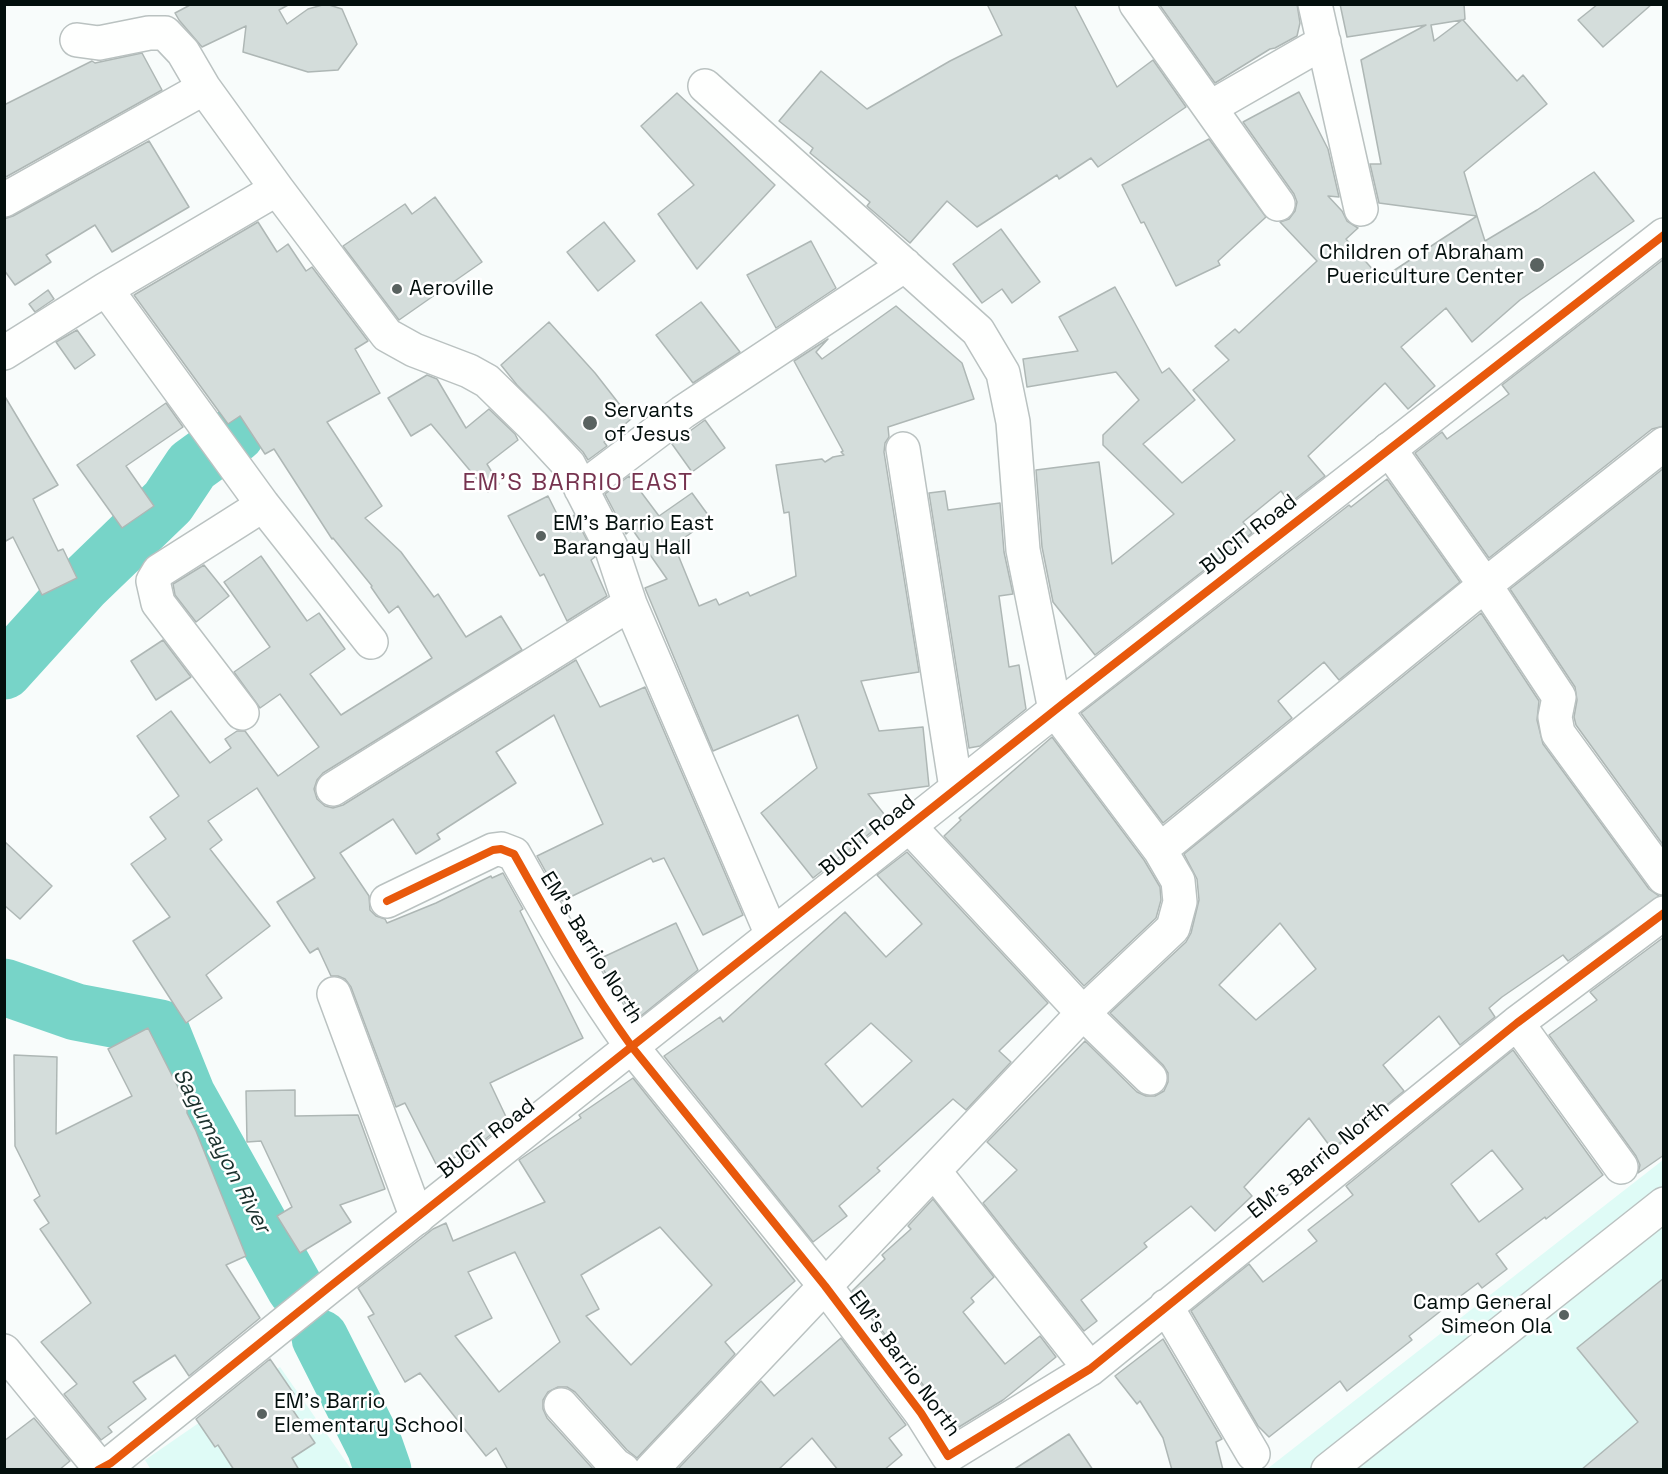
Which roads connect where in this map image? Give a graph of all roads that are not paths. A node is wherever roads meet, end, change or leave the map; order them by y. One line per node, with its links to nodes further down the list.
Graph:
1 (1136, 4): 7 (street)
2 (1315, 4): 4 (street)
3 (77, 39): 6 (street)
4 (1324, 42): 7 (street); 11 (street)
5 (705, 86): 13 (street)
6 (204, 88): 8 (street); 9 (street)
7 (1211, 107): 10 (street)
8 (277, 189): 14 (street); 19 (street)
9 (4, 200)
10 (1278, 204)
11 (1361, 209)
12 (1660, 244): 18 (street, BUCIT Road)
13 (905, 265): 19 (street); 24 (street)
14 (106, 289): 15 (street); 20 (street)
15 (4, 352)
16 (1664, 444): 21 (street)
17 (903, 449): 26 (street)
18 (1389, 449): 21 (street); 24 (street, BUCIT Road)
19 (581, 489): 22 (street)
20 (263, 505): 23 (street); 25 (street)
21 (1485, 585): 29 (street); 30 (street)
22 (630, 604): 27 (street); 33 (street)
23 (371, 642)
24 (1055, 710): 26 (street, BUCIT Road); 29 (street)
25 (242, 713)
26 (957, 788): 28 (street, BUCIT Road)
27 (333, 789)
28 (909, 826): 33 (street, BUCIT Road); 35 (street)
29 (1160, 850): 35 (street)
30 (1664, 879)
31 (387, 901): 37 (street, EM's Barrio North)
32 (1664, 913): 36 (street, EM's Barrio North)
33 (772, 935): 37 (street, BUCIT Road)
34 (333, 994): 42 (street)
35 (1083, 1013): 38 (street); 40 (street)
36 (1517, 1023): 39 (street); 44 (street, EM's Barrio North)
37 (632, 1047): 42 (street, BUCIT Road); 43 (street, EM's Barrio North)
38 (1149, 1078)
39 (1621, 1167)
40 (934, 1171): 43 (street); 46 (street)
41 (1664, 1204): 53 (street)
42 (417, 1218): 50 (street, BUCIT Road)
43 (825, 1286): 49 (street, EM's Barrio North); 52 (street)
44 (1166, 1306): 46 (street, EM's Barrio North); 48 (street)
45 (9, 1369): 50 (street)
46 (1089, 1369): 49 (street, EM's Barrio North)
47 (561, 1405): 51 (street)
48 (1253, 1454)
49 (943, 1465)
50 (99, 1469)
51 (623, 1470)
52 (651, 1470)
53 (1328, 1470)

